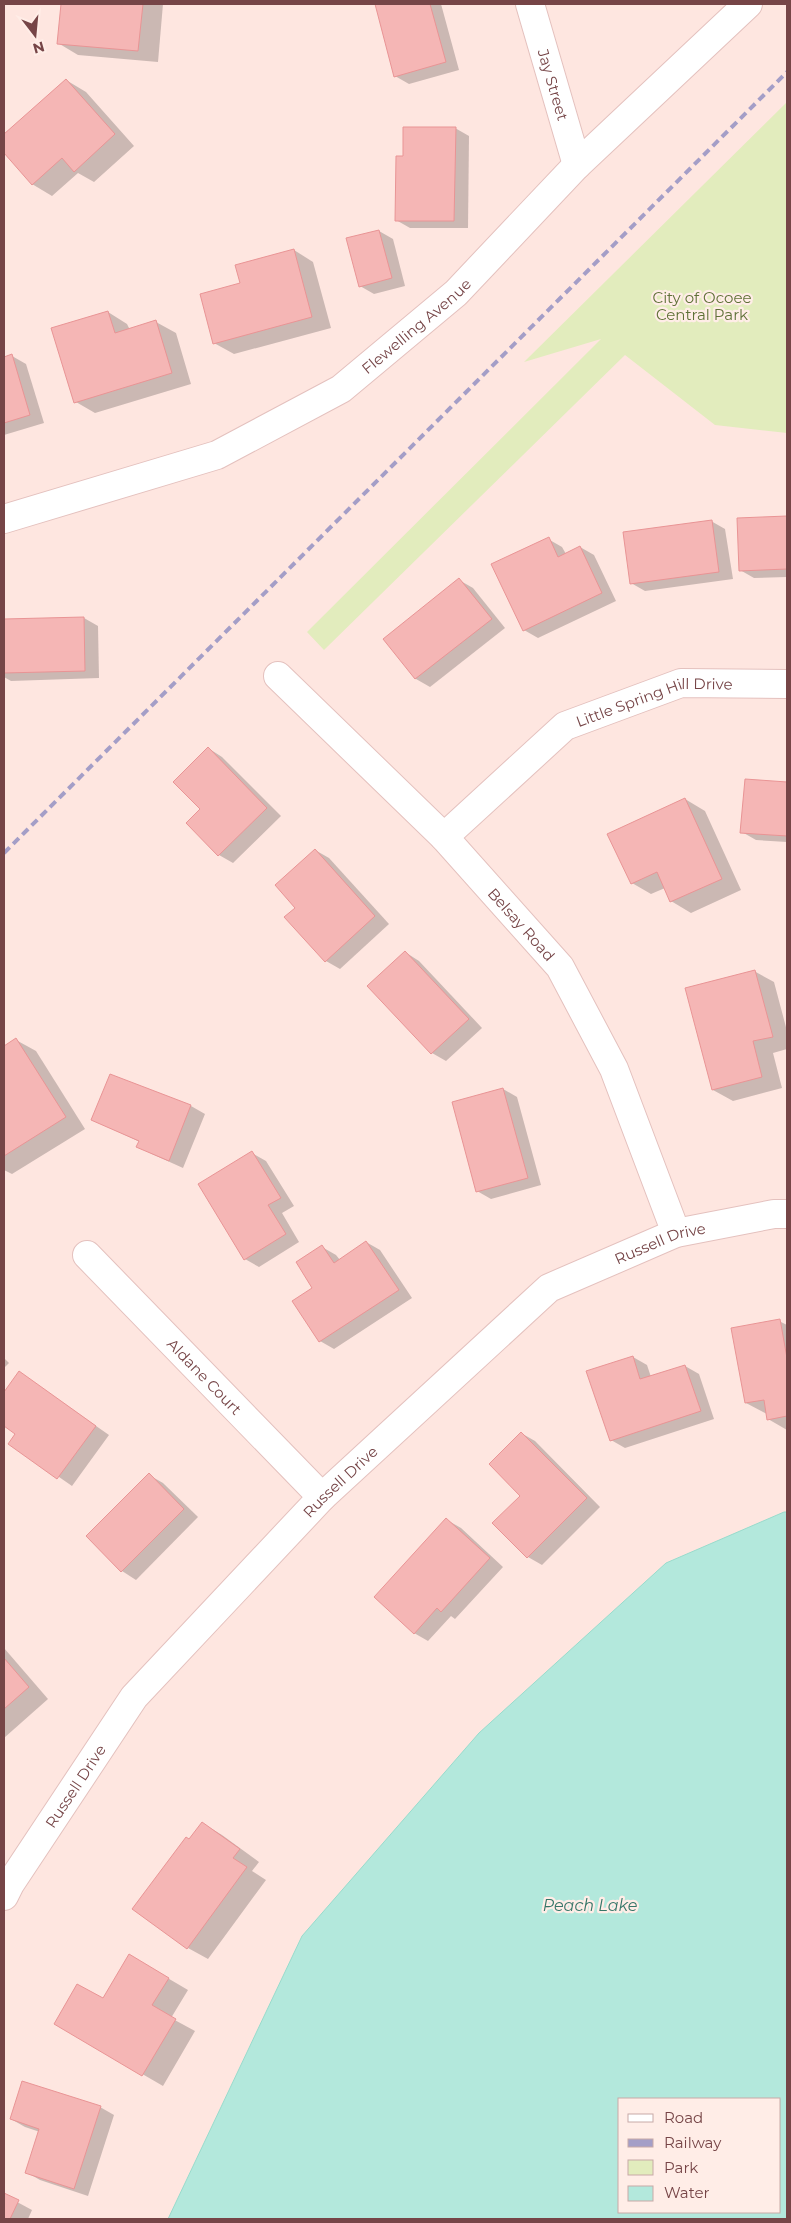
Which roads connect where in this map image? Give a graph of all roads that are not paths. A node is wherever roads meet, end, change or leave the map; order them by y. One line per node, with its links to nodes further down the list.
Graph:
1 (530, 4): 3 (street, Jay Street)
2 (748, 4): 3 (street, Flewelling Avenue)
3 (577, 165): 4 (street, Flewelling Avenue)
4 (4, 519)
5 (278, 676): 7 (street, Belsay Road)
6 (787, 684): 7 (street, Little Spring Hill Drive)
7 (444, 837): 9 (street, Belsay Road)
8 (787, 1214): 9 (street, Russell Drive)
9 (676, 1233): 11 (street, Russell Drive)
10 (87, 1255): 11 (street, Aldane Court)
11 (322, 1497): 12 (street, Russell Drive)
12 (6, 1887)

